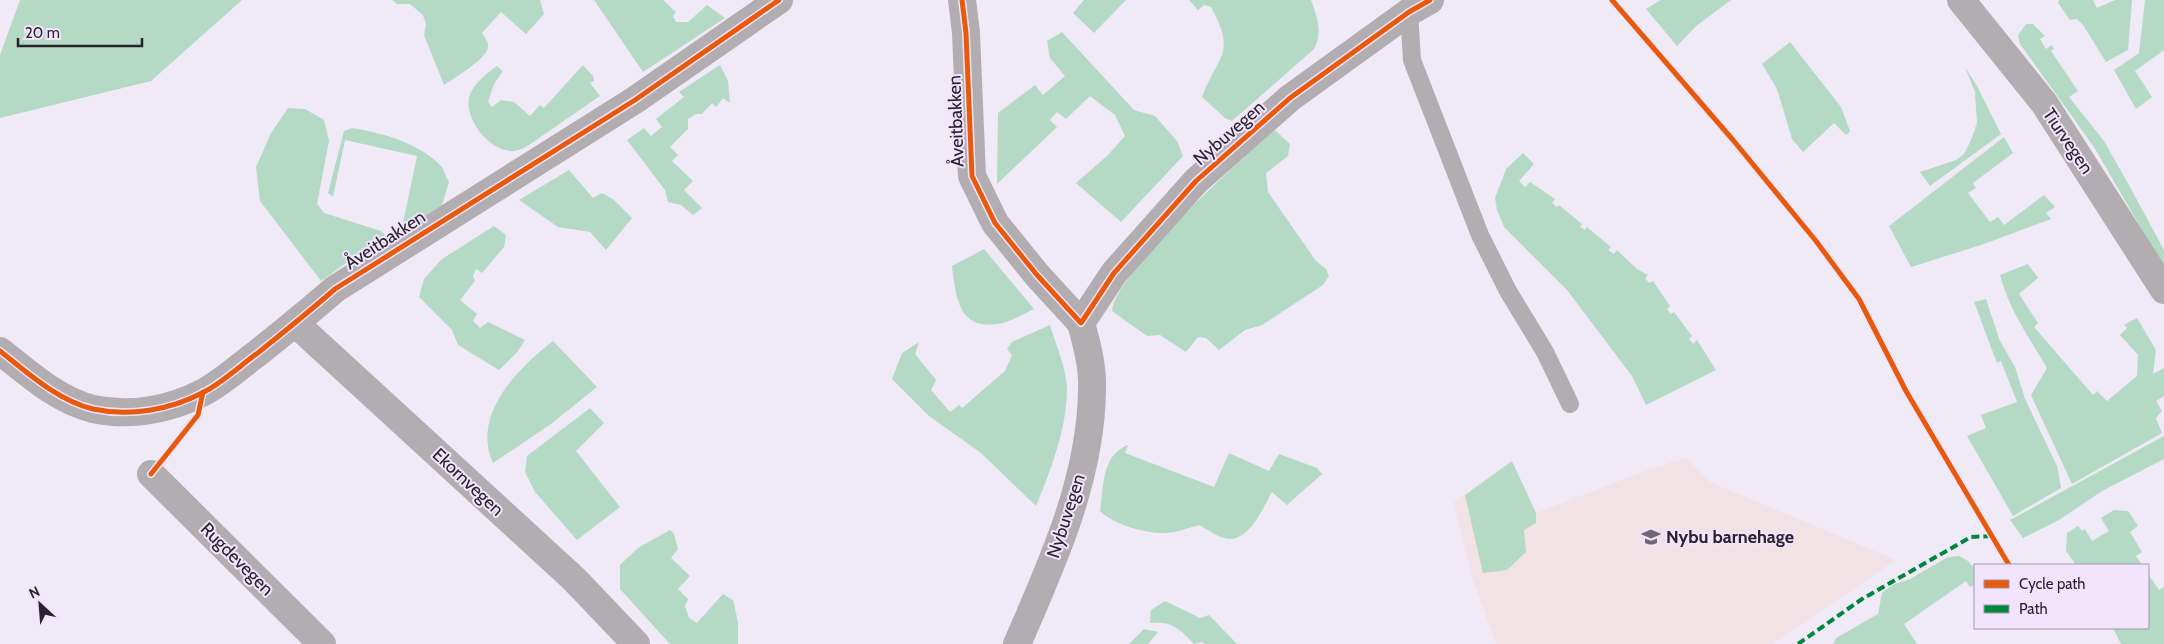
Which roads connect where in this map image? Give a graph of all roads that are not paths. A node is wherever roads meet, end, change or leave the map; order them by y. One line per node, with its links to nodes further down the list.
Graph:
1 (779, 0): 7 (street, Åveitbakken)
2 (962, 0): 6 (street, Åveitbakken)
3 (1961, 0): 5 (street, Tiurvegen)
4 (1420, 6): 6 (street, Nybuvegen); 9 (lane)
5 (2164, 290)
6 (1082, 323): 13 (street, Nybuvegen)
7 (296, 324): 8 (street, Åveitbakken); 12 (street, Ekornvegen)
8 (0, 351)
9 (1570, 404)
10 (151, 474): 11 (street, Rugdevegen)
11 (322, 644)
12 (636, 644)
13 (1017, 644)

